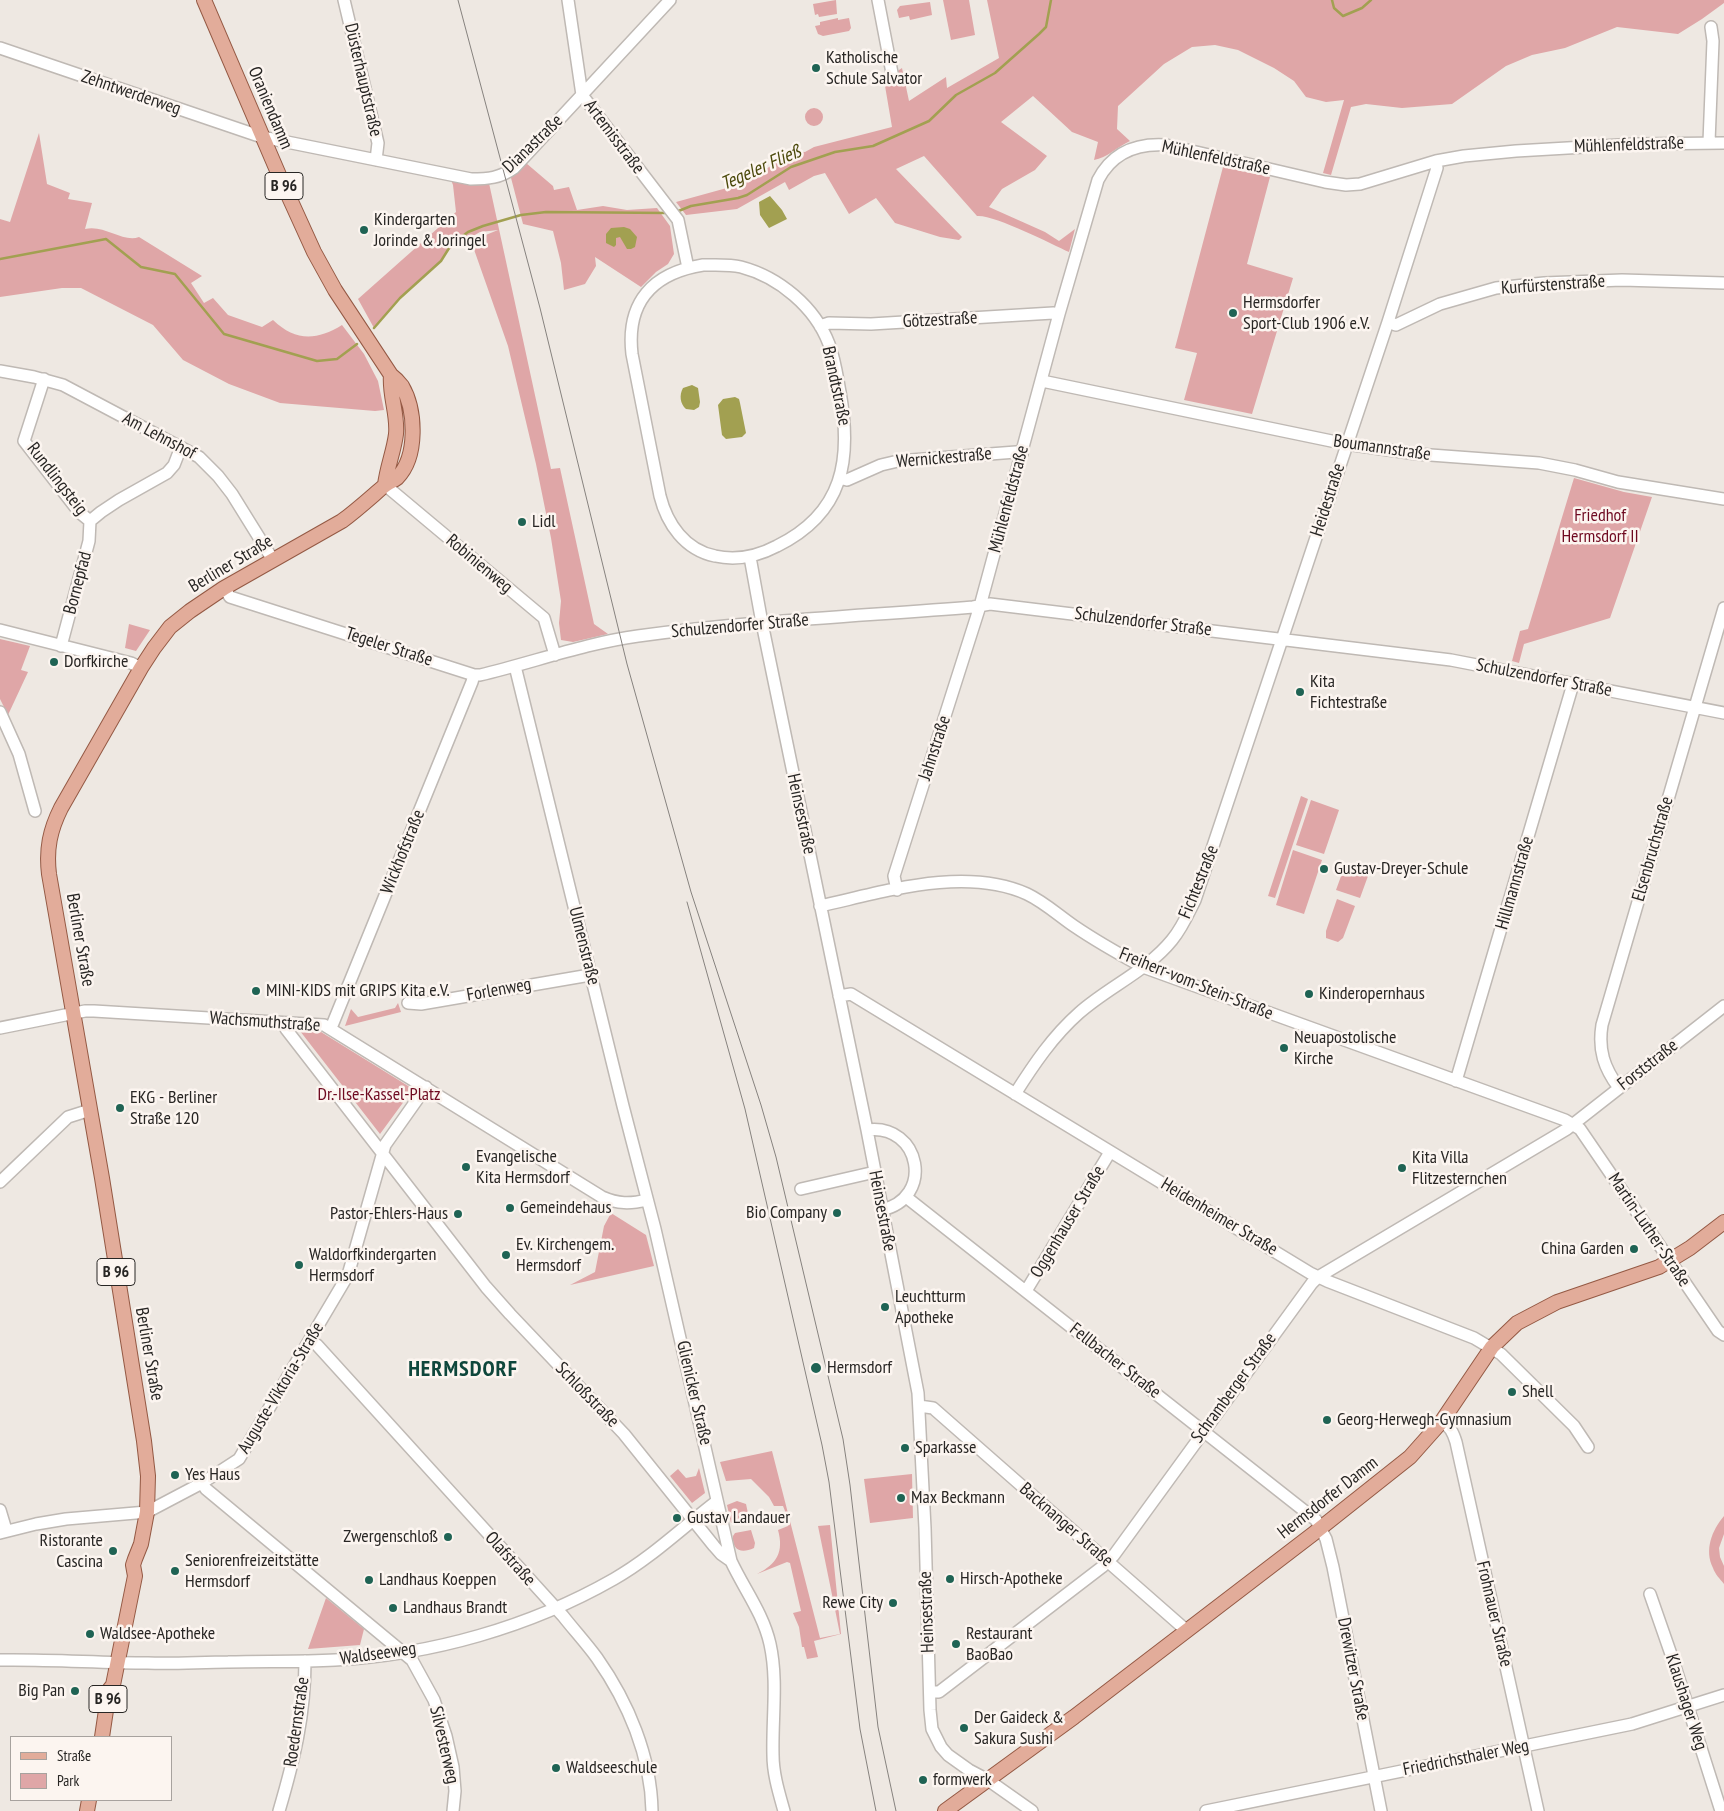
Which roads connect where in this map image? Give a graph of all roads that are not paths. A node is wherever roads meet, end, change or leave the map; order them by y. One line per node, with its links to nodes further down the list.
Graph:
1 (204, 0): 10 (main road, Oraniendamm / B 96)
2 (344, 0): 13 (street, Düsterhauptstraße)
3 (568, 0): 9 (street, Artemisstraße)
4 (670, 0): 9 (street, Dianastraße)
5 (878, 0): 8 (street)
6 (1711, 27): 11 (street)
7 (0, 48): 10 (street, Zehntwerderweg)
8 (892, 72)
9 (582, 95): 13 (street, Dianastraße); 15 (street, Artemisstraße)
10 (262, 137): 13 (street, Dianastraße); 27 (main road, Oraniendamm / B 96)
11 (1709, 142): 12 (street, Mühlenfeldstraße); 14 (street, Mühlenfeldstraße)
12 (1724, 143)
13 (376, 160)
14 (1436, 161): 17 (street, Mühlenfeldstraße); 18 (street, Heidestraße)
15 (688, 268): 19 (street, Brandtstraße); 30 (street, Brandtstraße)
16 (1724, 283): 18 (street, Kurfürstenstraße)
17 (1060, 314): 19 (street, Götzestraße); 22 (street, Mühlenfeldstraße)
18 (1388, 322): 23 (street, Heidestraße)
19 (820, 326): 26 (street, Brandtstraße)
20 (0, 371): 21 (street, Am Lehnshof)
21 (44, 379): 24 (street, Am Lehnshof); 29 (street, Rundlingsteig)
22 (1042, 381): 23 (street, Boumannstraße); 25 (street, Mühlenfeldstraße)
23 (1346, 444): 28 (street, Boumannstraße); 37 (street, Heidestraße)
24 (181, 447): 29 (street, Rundlingsteig); 31 (street, Am Lehnshof)
25 (1022, 454): 26 (street, Wernickestraße); 33 (street, Mühlenfeldstraße)
26 (840, 478): 30 (street, Brandtstraße)
27 (385, 484): 31 (main road, Berliner Straße / B 96); 39 (street, Robinienweg)
28 (1724, 499)
29 (90, 520): 38 (street, Bornepfad)
30 (750, 556): 35 (street)
31 (274, 560): 32 (main road, Berliner Straße / B 96)
32 (224, 588): 41 (main road, Berliner Straße / B 96); 42 (street, Tegeler Straße)
33 (980, 606): 35 (street, Schulzendorfer Straße); 37 (street, Schulzendorfer Straße); 48 (street, Jahnstraße)
34 (1724, 608): 44 (street, Elsenbruchstraße)
35 (762, 624): 39 (street, Schulzendorfer Straße); 49 (street, Heinsestraße)
36 (0, 630): 38 (street)
37 (1282, 639): 43 (street, Schulzendorfer Straße); 50 (street, Fichtestraße)
38 (61, 646): 41 (street)
39 (557, 655): 40 (street, Tegeler Straße)
40 (515, 666): 42 (street, Tegeler Straße); 51 (street, Ulmenstraße)
41 (141, 668): 55 (main road, Berliner Straße / B 96)
42 (474, 675): 58 (street, Wickhofstraße)
43 (1573, 684): 44 (street, Schulzendorfer Straße); 59 (street, Hillmannstraße)
44 (1695, 708): 46 (street, Schulzendorfer Straße); 61 (street, Elsenbruchstraße)
45 (0, 712): 47 (street)
46 (1724, 713)
47 (35, 811)
48 (897, 890): 49 (street, Freiherr-vom-Stein-Straße); 50 (street, Freiherr-vom-Stein-Straße)
49 (820, 906): 52 (street, Heinsestraße)
50 (1143, 967): 59 (street, Freiherr-vom-Stein-Straße); 62 (street, Fichtestraße)
51 (590, 974): 53 (street, Forlenweg); 72 (street, Ulmenstraße)
52 (839, 996): 62 (street, Heidenheimer Straße); 65 (street, Heinsestraße)
53 (408, 1003)
54 (1724, 1006): 61 (street, Forststraße)
55 (74, 1014): 56 (street, Wachsmuthstraße); 57 (street, Wachsmuthstraße); 63 (main road, Berliner Straße / B 96)
56 (286, 1022): 58 (street, Wachsmuthstraße); 67 (street, Schloßstraße)
57 (0, 1028)
58 (331, 1028): 60 (street, Wachsmuthstraße)
59 (1456, 1081): 64 (street, Freiherr-vom-Stein-Straße)
60 (426, 1087): 67 (street, Auguste-Viktoria-Straße); 72 (street, Wachsmuthstraße)
61 (1619, 1088): 64 (street, Forststraße)
62 (1015, 1094): 66 (street, Heidenheimer Straße)
63 (90, 1110): 69 (street); 89 (main road, Berliner Straße / B 96)
64 (1573, 1124): 76 (street, Martin-Luther-Straße); 77 (street, Schramberger Straße)
65 (867, 1130): 68 (street, Heinsestraße); 71 (street)
66 (1110, 1152): 77 (street, Heidenheimer Straße); 78 (street, Oggenhauser Straße)
67 (382, 1154): 80 (street, Auguste-Viktoria-Straße); 90 (street, Schloßstraße)
68 (875, 1172): 70 (street); 73 (street, Heinsestraße)
69 (0, 1182)
70 (801, 1189)
71 (906, 1197): 73 (street); 78 (street, Fellbacher Straße)
72 (647, 1200): 75 (street, Ulmenstraße)
73 (881, 1210): 82 (street, Heinsestraße)
74 (1724, 1222): 76 (main road, Hermsdorfer Damm)
75 (654, 1225): 87 (street, Glienicker Straße)
76 (1670, 1261): 79 (street, Martin-Luther-Straße); 81 (main road, Hermsdorfer Damm)
77 (1318, 1277): 81 (street, Heidenheimer Straße); 84 (street, Schramberger Straße)
78 (1026, 1291): 84 (street, Fellbacher Straße)
79 (1724, 1335)
80 (310, 1340): 86 (street, Auguste-Viktoria-Straße); 96 (street, Olafstraße)
81 (1492, 1347): 83 (main road, Hermsdorfer Damm); 85 (street, Heidenheimer Straße)
82 (919, 1406): 94 (street, Backnanger Straße); 102 (street, Heinsestraße)
83 (1442, 1421): 91 (main road, Hermsdorfer Damm); 106 (street, Frohnauer Straße)
84 (1203, 1431): 91 (street, Fellbacher Straße); 94 (street, Schramberger Straße)
85 (1588, 1448)
86 (202, 1483): 89 (street, Auguste-Viktoria-Straße); 98 (street, Silvesterweg)
87 (717, 1501): 90 (street, Waldseeweg); 93 (street, Glienicker Straße)
88 (0, 1510): 92 (street)
89 (147, 1512): 92 (street, Auguste-Viktoria-Straße); 101 (main road, Berliner Straße / B 96)
90 (692, 1520): 93 (street, Schloßstraße); 96 (street, Waldseeweg)
91 (1321, 1528): 97 (main road, Hermsdorfer Damm); 107 (street, Drewitzer Straße)
92 (3, 1531)
93 (731, 1561): 112 (street, Schloßstraße)
94 (1108, 1562): 97 (street, Backnanger Straße); 102 (street, Schramberger Straße)
95 (1650, 1594): 104 (street, Klaushager Weg)
96 (555, 1608): 98 (street, Waldseeweg); 111 (street, Olafstraße)
97 (1187, 1631): 108 (main road, Hermsdorfer Damm)
98 (402, 1652): 100 (street, Waldseeweg); 110 (street, Silvesterweg)
99 (0, 1660): 101 (street, Waldseeweg)
100 (305, 1661): 101 (street, Waldseeweg); 109 (street, Roedernstraße)
101 (117, 1662): 105 (main road, Berliner Straße / B 96)
102 (930, 1692): 108 (street, Heinsestraße)
103 (1724, 1694): 104 (street, Friedrichsthaler Weg)
104 (1687, 1706): 106 (street, Friedrichsthaler Weg); 118 (street, Klaushager Weg)
105 (102, 1736)
106 (1524, 1747): 107 (street, Friedrichsthaler Weg); 117 (street, Frohnauer Straße)
107 (1374, 1777): 115 (street, Friedrichsthaler Weg); 116 (street, Drewitzer Straße)
108 (988, 1780): 113 (main road, Hermsdorfer Damm); 114 (street, Heinsestraße)
109 (279, 1811)
110 (453, 1811)
111 (652, 1811)
112 (784, 1811)
113 (945, 1811)
114 (1032, 1811)
115 (1206, 1811)
116 (1381, 1811)
117 (1538, 1811)
118 (1721, 1811)

